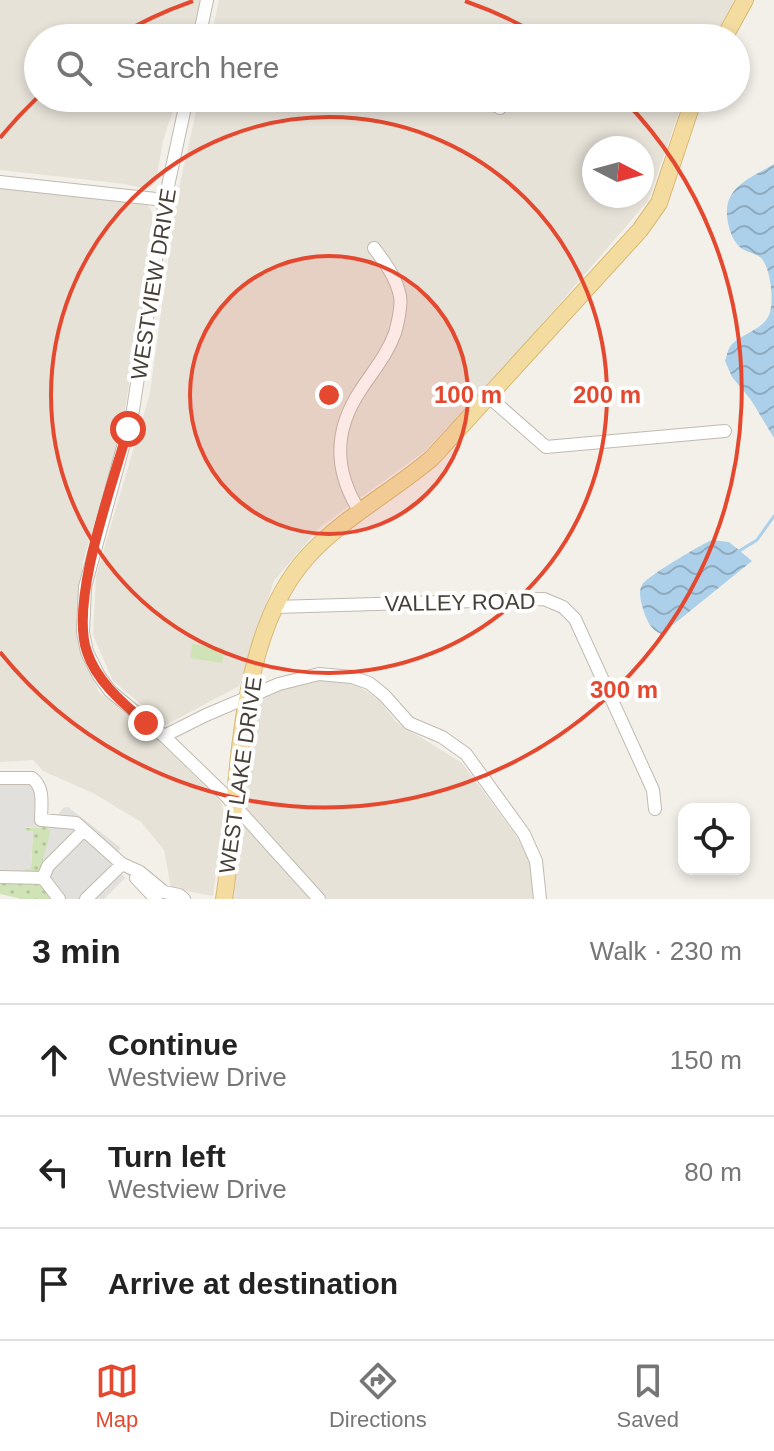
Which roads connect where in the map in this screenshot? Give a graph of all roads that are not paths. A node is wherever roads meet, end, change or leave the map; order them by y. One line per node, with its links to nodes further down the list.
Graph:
1 (207, 0): 3 (street)
2 (745, 0): 4 (main road)
3 (202, 24)
4 (732, 24)
5 (184, 112): 8 (street, WESTVIEW DRIVE)
6 (689, 112): 10 (main road, WEST LAKE DRIVE)
7 (0, 182): 8 (street)
8 (165, 200): 15 (street, WESTVIEW DRIVE)
9 (374, 248): 12 (street)
10 (489, 397): 11 (street); 12 (main road, WEST LAKE DRIVE)
11 (725, 431)
12 (360, 512): 13 (main road, WEST LAKE DRIVE)
13 (275, 607): 14 (main road, WEST LAKE DRIVE); 18 (street, VALLEY ROAD)
14 (248, 698): 15 (street); 17 (main road, WEST LAKE DRIVE); 29 (street)
15 (164, 736): 17 (street, WESTVIEW DRIVE)
16 (0, 778): 19 (street)
17 (234, 808): 27 (main road, WEST LAKE DRIVE); 28 (street, WESTVIEW DRIVE)
18 (655, 809)
19 (84, 830): 20 (street); 22 (street)
20 (126, 867): 24 (street); 25 (street); 26 (street)
21 (0, 877): 22 (street)
22 (43, 878): 23 (street)
23 (57, 896)
24 (86, 899)
25 (156, 899)
26 (184, 899)
27 (224, 899)
28 (319, 899)
29 (540, 899)

